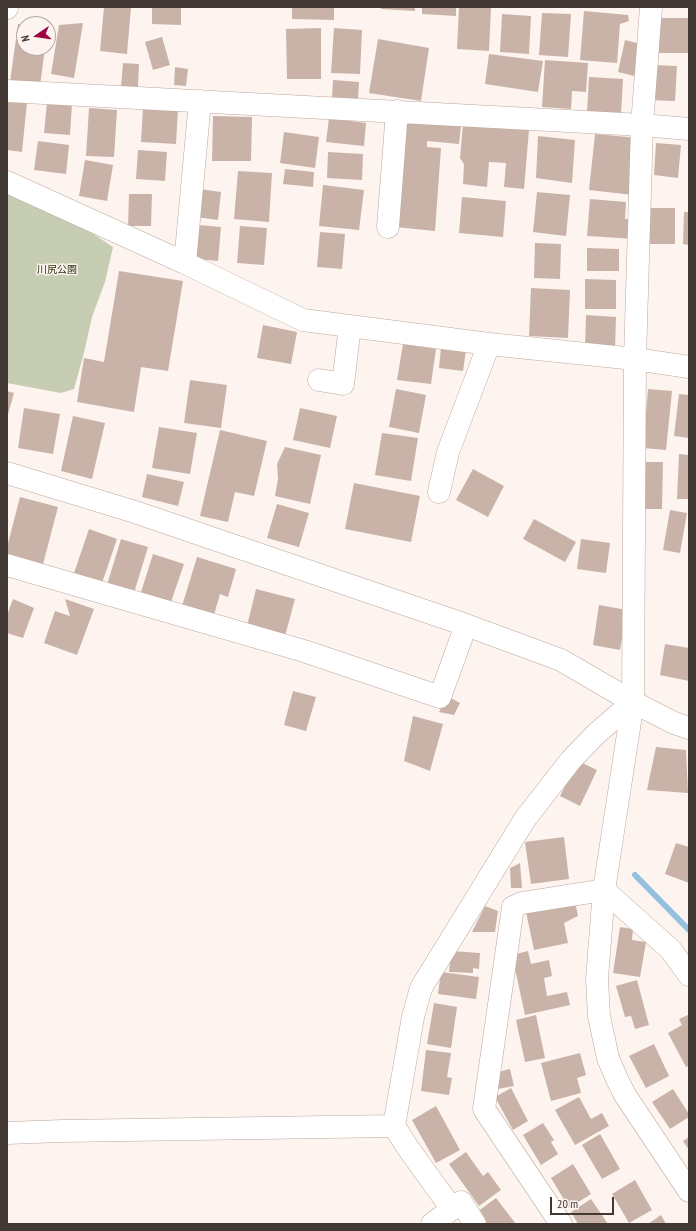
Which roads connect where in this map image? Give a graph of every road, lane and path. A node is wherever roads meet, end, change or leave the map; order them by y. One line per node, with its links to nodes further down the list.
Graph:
1 (646, 8): 5 (street)
2 (7, 92): 3 (street)
3 (200, 102): 4 (street); 9 (street)
4 (397, 111): 5 (street); 8 (street)
5 (642, 125): 6 (street); 12 (street)
6 (689, 129)
7 (7, 182): 9 (street)
8 (388, 227)
9 (184, 264): 10 (street)
10 (350, 326): 11 (street); 14 (street)
11 (489, 344): 12 (street); 16 (street)
12 (635, 359): 13 (street); 19 (street)
13 (689, 367)
14 (319, 380)
15 (7, 473): 18 (street)
16 (439, 492)
17 (7, 565): 18 (street)
18 (466, 625): 19 (street)
19 (633, 702): 20 (street); 21 (street); 23 (street)
20 (684, 725)
21 (604, 890): 22 (street); 25 (street); 29 (street)
22 (688, 972)
23 (394, 1126): 24 (street); 26 (street)
24 (7, 1133)
25 (689, 1191)
26 (452, 1209): 27 (street); 28 (street)
27 (432, 1224)
28 (476, 1224)
29 (561, 1224)

